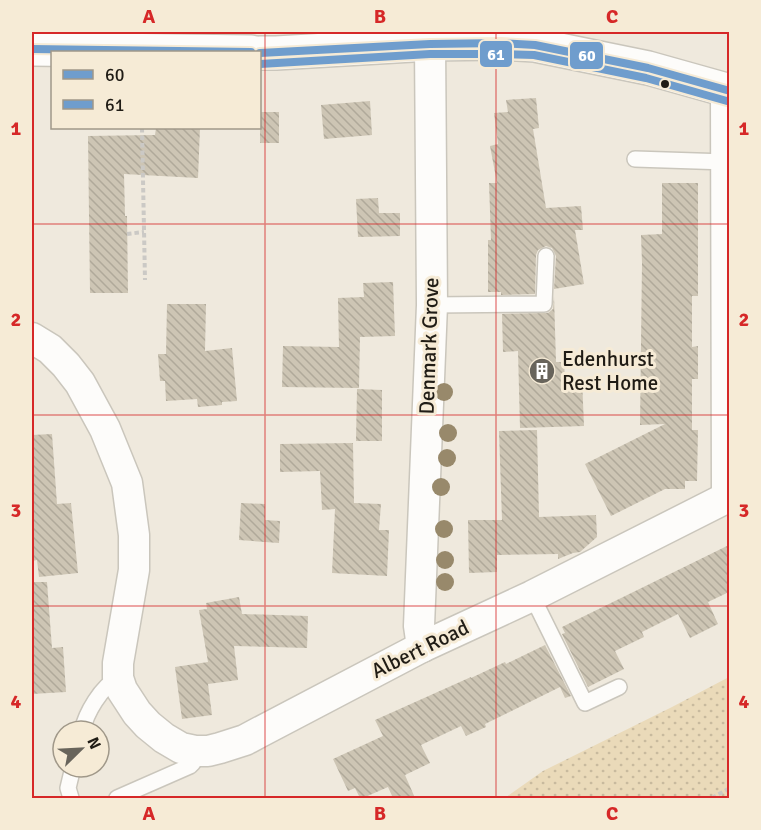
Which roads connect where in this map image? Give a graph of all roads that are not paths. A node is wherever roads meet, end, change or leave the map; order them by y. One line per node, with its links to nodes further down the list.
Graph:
1 (430, 44): 4 (main road); 5 (main road); 9 (street, Denmark Grove)
2 (32, 49): 3 (main road)
3 (112, 51)
4 (261, 53)
5 (728, 91): 7 (street)
6 (635, 159): 7 (lane)
7 (727, 162): 11 (street)
8 (546, 255): 9 (lane)
9 (432, 305): 13 (street, Denmark Grove)
10 (32, 338): 14 (street)
11 (728, 496): 12 (street, Albert Road)
12 (532, 596): 13 (street, Albert Road); 15 (lane)
13 (422, 646): 17 (street, Albert Road)
14 (118, 678): 16 (lane); 17 (street)
15 (619, 687)
16 (85, 719)
17 (195, 751): 20 (lane)
18 (70, 779): 19 (lane)
19 (72, 798)
20 (117, 798)

